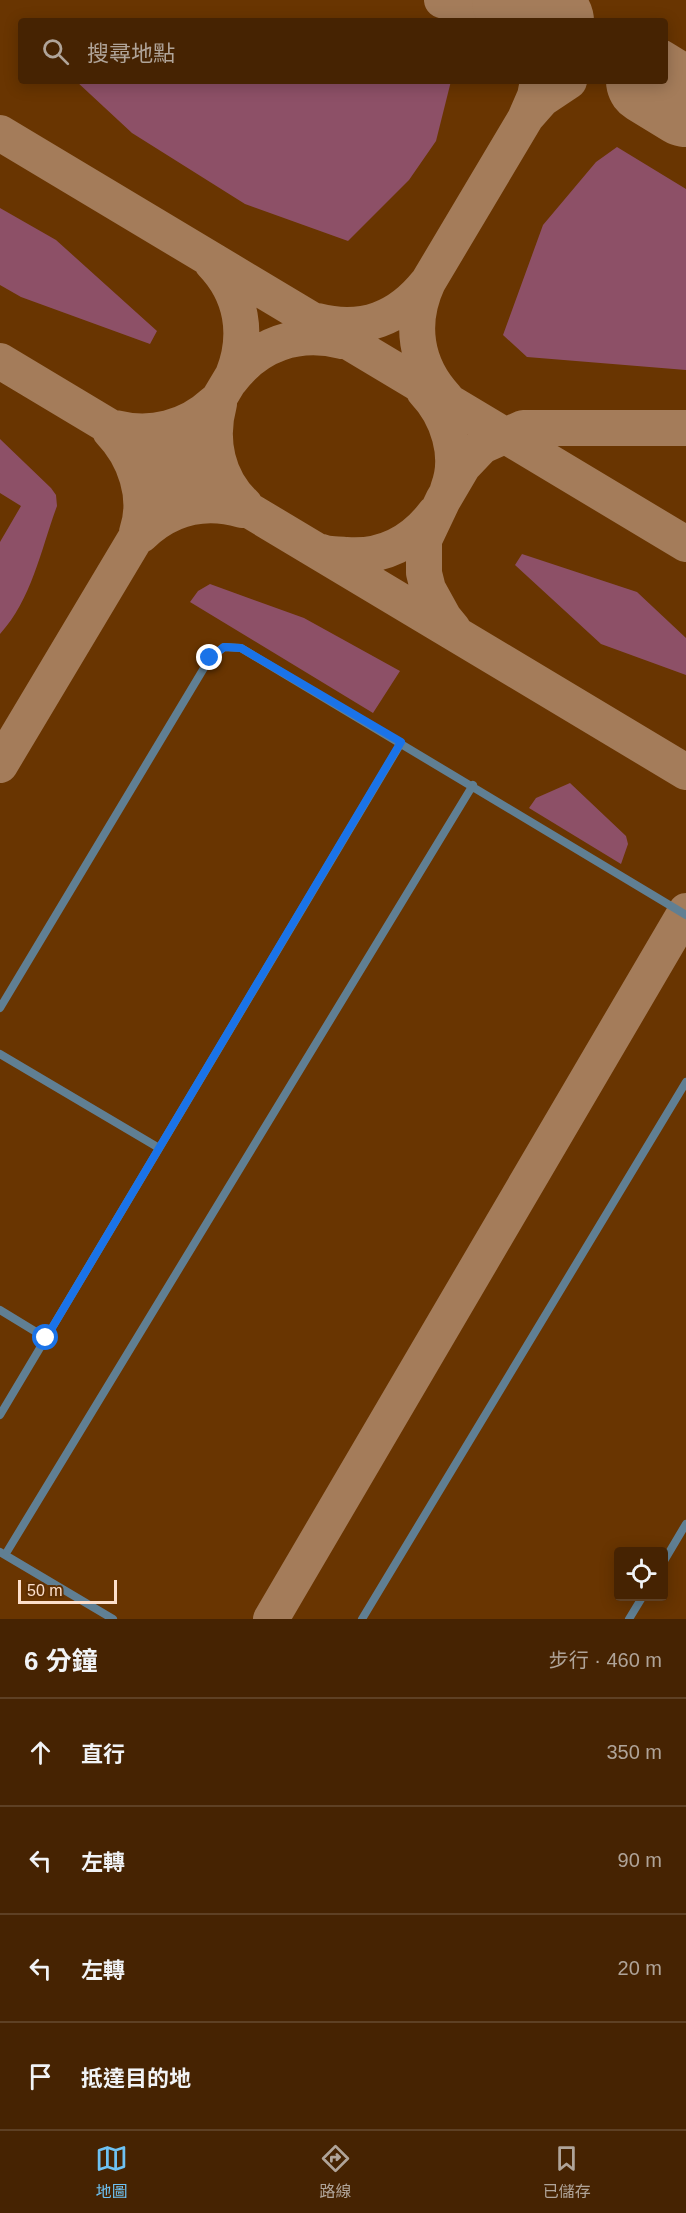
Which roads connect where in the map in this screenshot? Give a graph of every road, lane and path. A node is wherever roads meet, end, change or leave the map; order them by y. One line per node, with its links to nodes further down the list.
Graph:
1 (401, 742): 2 (lane); 4 (lane); 7 (lane)
2 (473, 785): 3 (lane); 13 (lane)
3 (686, 915)
4 (0, 1008)
5 (0, 1054): 7 (lane)
6 (686, 1082): 16 (lane)
7 (159, 1148): 9 (lane)
8 (0, 1310): 9 (lane)
9 (46, 1338): 10 (lane)
10 (0, 1415)
11 (686, 1524): 12 (lane)
12 (668, 1553)
13 (2, 1554): 15 (lane)
14 (640, 1601): 17 (lane)
15 (113, 1619)
16 (362, 1619)
17 (629, 1619)

